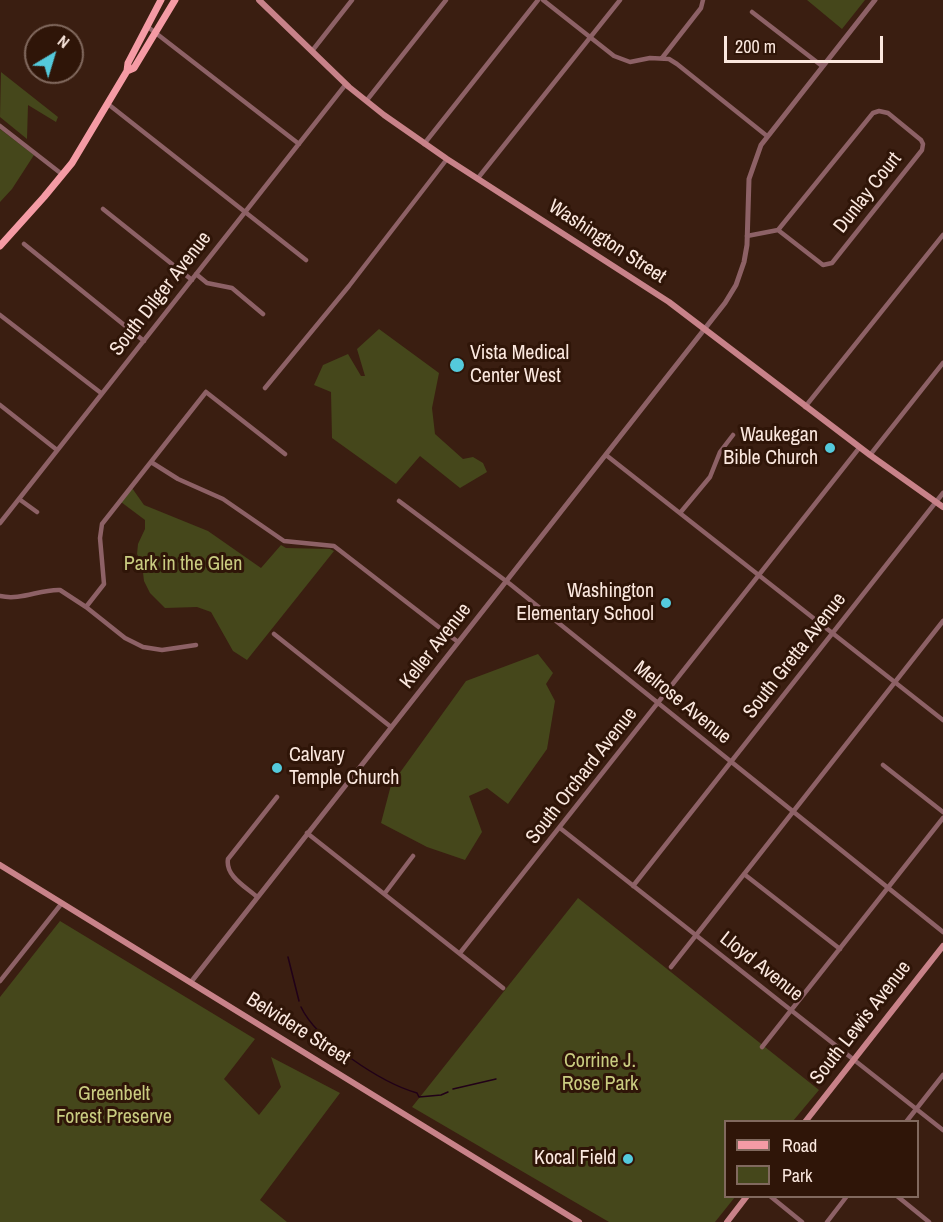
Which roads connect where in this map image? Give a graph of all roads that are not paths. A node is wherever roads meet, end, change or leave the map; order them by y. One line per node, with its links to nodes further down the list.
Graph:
1 (161, 0): 12 (main road)
2 (175, 0): 13 (main road)
3 (260, 0): 15 (main road, Washington Street)
4 (352, 0): 15 (street)
5 (446, 0): 20 (street)
6 (538, 0): 25 (street)
7 (543, 0): 14 (street)
8 (620, 0): 14 (street)
9 (703, 0): 16 (street)
10 (875, 0): 17 (street, Keller Avenue)
11 (752, 12): 17 (street)
12 (148, 27): 13 (street); 18 (main road)
13 (155, 33): 18 (main road); 24 (street)
14 (590, 37): 16 (street); 28 (street)
15 (312, 51): 19 (main road, Washington Street)
16 (662, 58): 23 (street)
17 (822, 66): 23 (street, Keller Avenue)
18 (127, 71): 21 (main road)
19 (346, 84): 20 (main road, Washington Street); 24 (street, South Dilger Avenue)
20 (367, 100): 25 (main road, Washington Street)
21 (108, 104): 27 (main road); 30 (street)
22 (0, 126): 27 (street)
23 (768, 136): 33 (street, Keller Avenue)
24 (299, 144): 30 (street, South Dilger Avenue)
25 (424, 144): 26 (main road, Washington Street)
26 (447, 159): 28 (main road, Washington Street); 44 (street)
27 (63, 175): 35 (main road)
28 (478, 178): 41 (main road, Washington Street)
29 (103, 210): 38 (street)
30 (245, 212): 36 (street); 37 (street, South Dilger Avenue)
31 (778, 230): 31 (street, Dunlay Court); 33 (street)
32 (943, 235): 47 (street)
33 (747, 236): 41 (street, Keller Avenue)
34 (24, 244): 42 (street)
35 (0, 246)
36 (306, 260)
37 (196, 274): 38 (street, South Dilger Avenue); 39 (street)
38 (192, 280): 42 (street, South Dilger Avenue)
39 (263, 314)
40 (0, 315): 45 (street)
41 (705, 329): 47 (main road, Washington Street); 52 (street, Keller Avenue)
42 (144, 341): 45 (street, South Dilger Avenue)
43 (943, 363): 53 (street)
44 (265, 388)
45 (101, 393): 50 (street, South Dilger Avenue)
46 (0, 405): 50 (street)
47 (805, 406): 49 (main road, Washington Street)
48 (733, 435): 61 (street)
49 (860, 447): 53 (main road, Washington Street); 63 (street, South Orchard Avenue)
50 (57, 450): 56 (street, South Dilger Avenue)
51 (285, 454): 54 (street)
52 (606, 455): 61 (street); 64 (street, Keller Avenue)
53 (870, 455): 58 (main road, Washington Street)
54 (151, 462): 66 (street); 70 (street)
55 (943, 493): 58 (street, South Gretta Avenue)
56 (19, 499): 60 (street); 62 (street, South Dilger Avenue)
57 (399, 501): 64 (street, Melrose Avenue)
58 (936, 502): 59 (main road, Washington Street); 68 (street, South Gretta Avenue)
59 (943, 507)
60 (37, 512)
61 (680, 513): 63 (street)
62 (0, 523)
63 (758, 575): 68 (street); 73 (street, South Orchard Avenue)
64 (506, 581): 70 (street, Keller Avenue); 73 (street, Melrose Avenue)
65 (0, 596): 66 (street)
66 (86, 607): 71 (street)
67 (943, 621): 72 (street)
68 (832, 633): 72 (street); 76 (street, South Gretta Avenue)
69 (274, 634): 75 (street)
70 (458, 642): 75 (street, Keller Avenue)
71 (196, 645)
72 (895, 682): 74 (street); 79 (street)
73 (658, 703): 76 (street, Melrose Avenue); 82 (street, South Orchard Avenue)
74 (943, 720)
75 (391, 727): 83 (street, Keller Avenue)
76 (731, 762): 79 (street, Melrose Avenue); 87 (street, South Gretta Avenue)
77 (883, 765): 80 (street)
78 (278, 797): 90 (street)
79 (793, 812): 86 (street); 88 (street, Melrose Avenue)
80 (943, 812)
81 (943, 818): 88 (street)
82 (560, 828): 87 (street, Lloyd Avenue); 96 (street, South Orchard Avenue)
83 (307, 833): 89 (street); 90 (street, Keller Avenue)
84 (413, 856): 89 (street)
85 (0, 865): 91 (main road, Belvidere Street)
86 (744, 874): 93 (street); 95 (street)
87 (633, 886): 93 (street, Lloyd Avenue)
88 (888, 888): 92 (street, Melrose Avenue); 95 (street)
89 (385, 893): 96 (street)
90 (258, 897): 99 (street, Keller Avenue)
91 (62, 903): 98 (street); 99 (main road, Belvidere Street)
92 (943, 932)
93 (696, 935): 97 (street); 101 (street, Lloyd Avenue)
94 (943, 946): 103 (main road, South Lewis Avenue)
95 (840, 949): 101 (street)
96 (460, 953): 100 (street)
97 (671, 967)
98 (0, 981)
99 (191, 982): 113 (main road, Belvidere Street)
100 (503, 987)
101 (791, 1011): 102 (street); 103 (street, Lloyd Avenue)
102 (762, 1047)
103 (854, 1059): 105 (street, Lloyd Avenue); 106 (main road, South Lewis Avenue)
104 (943, 1075): 105 (street)
105 (916, 1109): 107 (street); 108 (street, Lloyd Avenue)
106 (807, 1120)
107 (908, 1120)
108 (943, 1130)
109 (746, 1198): 114 (main road)
110 (771, 1198): 115 (street)
111 (846, 1198): 116 (street)
112 (898, 1198): 117 (street)
113 (579, 1222)
114 (727, 1222)
115 (802, 1222)
116 (827, 1222)
117 (929, 1222)

